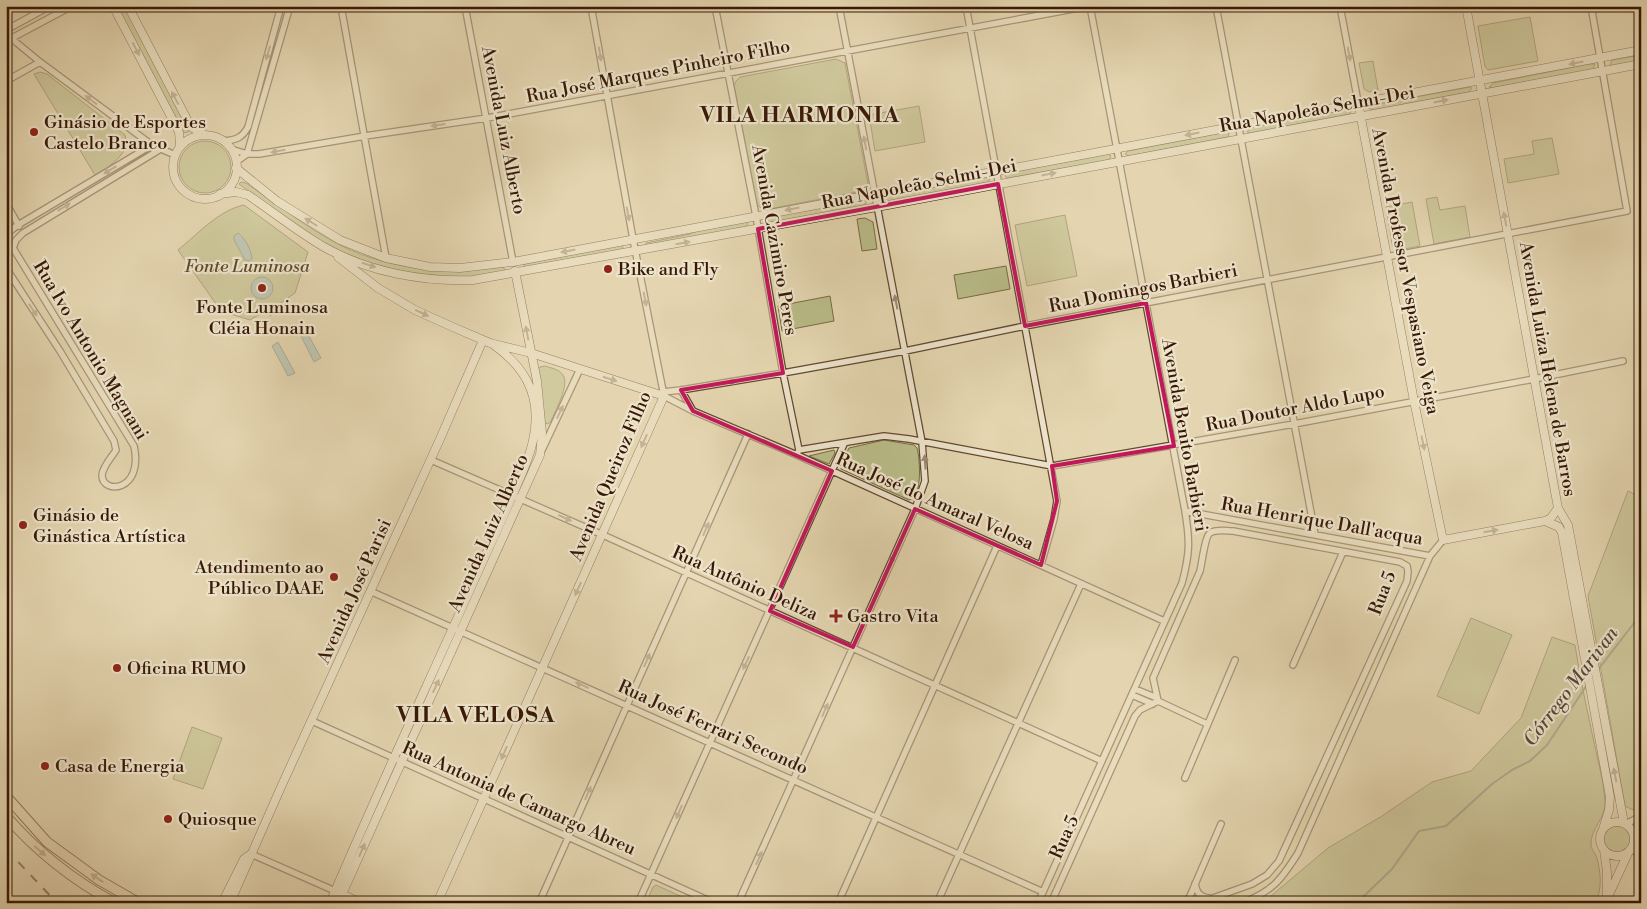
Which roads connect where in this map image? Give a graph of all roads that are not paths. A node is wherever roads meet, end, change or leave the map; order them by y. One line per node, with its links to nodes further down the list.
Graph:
1 (50, 6): 19 (street)
2 (72, 6): 21 (street)
3 (113, 6): 42 (main road, one-way to 42)
4 (128, 6): 37 (main road, one-way to 4)
5 (281, 6): 40 (street, one-way to 40)
6 (290, 6): 46 (street)
7 (341, 6): 38 (street)
8 (465, 6): 35 (street, Avenida Luiz Alberto)
9 (592, 6): 32 (street, Avenida Queiroz Filho, one-way to 32)
10 (715, 6): 28 (street, Avenida Cazimiro Peres)
11 (839, 6): 22 (street)
12 (966, 6): 18 (street)
13 (1089, 6): 18 (street, Rua José Marques Pinheiro Filho); 44 (street, Avenida Benito Barbieri)
14 (1216, 6): 36 (street)
15 (1340, 6): 33 (street, Avenida Professor Vespasiano Veiga, one-way to 33)
16 (1466, 6): 30 (main road, Avenida Luiza Helena de Barros)
17 (1591, 6): 24 (street)
18 (970, 29): 22 (street, Rua José Marques Pinheiro Filho); 50 (street)
19 (6, 30)
20 (6, 34): 21 (street)
21 (12, 38): 25 (street)
22 (848, 50): 28 (street, Rua José Marques Pinheiro Filho); 52 (street, one-way to 22)
23 (1641, 50): 24 (main road, Rua Napoleão Selmi-Dei)
24 (1600, 58): 27 (street); 30 (main road, Rua Napoleão Selmi-Dei, one-way to 30)
25 (40, 62): 29 (street); 41 (street, one-way to 25)
26 (1641, 64): 27 (main road, Rua Napoleão Selmi-Dei)
27 (1603, 72): 31 (main road, Rua Napoleão Selmi-Dei); 61 (street, Rua Domingos Barbieri)
28 (728, 74): 32 (street, Rua José Marques Pinheiro Filho); 56 (street, Avenida Cazimiro Peres)
29 (6, 81)
30 (1479, 81): 31 (main road, Avenida Luiza Helena de Barros); 33 (main road, Rua Napoleão Selmi-Dei)
31 (1481, 94): 34 (main road, Rua Napoleão Selmi-Dei, one-way to 31); 61 (main road, Avenida Luiza Helena de Barros, one-way to 31)
32 (607, 96): 35 (street, Rua José Marques Pinheiro Filho); 62 (street, Avenida Queiroz Filho, one-way to 62)
33 (1358, 102): 34 (main road, Avenida Professor Vespasiano Veiga); 36 (main road, Rua Napoleão Selmi-Dei)
34 (1361, 116): 39 (main road, Rua Napoleão Selmi-Dei); 66 (main road, Avenida Professor Vespasiano Veiga)
35 (486, 118): 38 (street, Rua José Marques Pinheiro Filho, one-way to 38); 67 (street, Avenida Luiz Alberto)
36 (1238, 126): 39 (street); 44 (main road, Rua Napoleão Selmi-Dei, one-way to 44)
37 (205, 134): 40 (main road); 42 (main road)
38 (365, 136): 46 (street, Rua José Marques Pinheiro Filho, one-way to 46); 65 (street)
39 (1240, 138): 48 (main road, Rua Napoleão Selmi-Dei); 70 (street)
40 (224, 141): 43 (main road)
41 (152, 145): 45 (street); 57 (street, one-way to 57)
42 (180, 146): 47 (main road)
43 (231, 149): 46 (street, Rua José Marques Pinheiro Filho); 49 (main road)
44 (1116, 149): 48 (street, Avenida Benito Barbieri); 50 (main road, Rua Napoleão Selmi-Dei)
45 (159, 150): 47 (street); 59 (street, one-way to 45)
46 (247, 154): 49 (street)
47 (175, 155): 53 (main road)
48 (1118, 162): 51 (main road, Rua Napoleão Selmi-Dei, one-way to 48); 71 (street, Avenida Benito Barbieri)
49 (236, 165): 53 (main road); 65 (main road, Rua Napoleão Selmi-Dei, one-way to 49)
50 (996, 171): 51 (street); 52 (main road, Rua Napoleão Selmi-Dei)
51 (998, 184): 55 (main road, Rua Napoleão Selmi-Dei); 72 (street)
52 (875, 193): 55 (street); 56 (main road, Rua Napoleão Selmi-Dei, one-way to 56)
53 (220, 194): 63 (main road, Rua Napoleão Selmi-Dei)
54 (6, 203): 57 (street)
55 (877, 207): 58 (main road, Rua Napoleão Selmi-Dei); 74 (street, one-way to 55)
56 (756, 216): 58 (street, Avenida Cazimiro Peres); 62 (main road, Rua Napoleão Selmi-Dei)
57 (18, 225): 59 (street); 60 (street)
58 (758, 229): 64 (main road, Rua Napoleão Selmi-Dei, one-way to 58); 79 (street, Avenida Cazimiro Peres)
59 (23, 233): 68 (street, Rua Ivo Antonio Magnani, one-way to 59)
60 (6, 234)
61 (1508, 235): 66 (street, Rua Domingos Barbieri); 80 (main road, Avenida Luiza Helena de Barros)
62 (633, 239): 64 (street, Avenida Queiroz Filho); 67 (main road, Rua Napoleão Selmi-Dei, one-way to 67)
63 (324, 247): 69 (main road, Rua Napoleão Selmi-Dei, one-way to 69); 73 (main road, Rua José do Amaral Velosa, one-way to 73)
64 (635, 251): 69 (main road, Rua Napoleão Selmi-Dei); 82 (street, Avenida Queiroz Filho, one-way to 82)
65 (386, 258): 67 (main road, Rua Napoleão Selmi-Dei)
66 (1388, 258): 70 (street, Rua Domingos Barbieri); 83 (main road, Avenida Professor Vespasiano Veiga)
67 (513, 262): 69 (main road, Avenida Luiz Alberto)
68 (6, 268)
69 (515, 274): 75 (main road, Avenida Luiz Alberto, one-way to 69)
70 (1267, 280): 71 (street, Rua Domingos Barbieri); 85 (street)
71 (1146, 303): 72 (street, Rua Domingos Barbieri); 89 (street, Avenida Benito Barbieri)
72 (1025, 326): 74 (street, Rua Domingos Barbieri); 93 (street)
73 (487, 341): 75 (main road, Rua José do Amaral Velosa); 77 (main road, Rua José do Amaral Velosa); 92 (main road, Avenida José Parisi)
74 (905, 351): 79 (street, Rua Domingos Barbieri); 87 (street)
75 (530, 353): 78 (main road, Rua José do Amaral Velosa); 91 (main road, Avenida Luiz Alberto)
76 (1622, 360): 80 (street, Rua Doutor Aldo Lupo)
77 (514, 361): 95 (main road, Avenida Luiz Alberto)
78 (580, 369): 82 (main road, Rua José do Amaral Velosa, one-way to 82); 91 (street, one-way to 78)
79 (783, 373): 81 (street, Rua Domingos Barbieri, one-way to 81); 90 (street, Avenida Cazimiro Peres)
80 (1534, 380): 83 (street, Rua Doutor Aldo Lupo); 97 (main road, Avenida Luiza Helena de Barros)
81 (681, 390): 82 (street, Rua Domingos Barbieri); 84 (street)
82 (664, 394): 84 (street, Rua José do Amaral Velosa); 102 (main road, Avenida Queiroz Filho, one-way to 102)
83 (1414, 401): 85 (street, Rua Doutor Aldo Lupo); 103 (main road, Avenida Professor Vespasiano Veiga, one-way to 103)
84 (693, 411): 86 (street, Rua José do Amaral Velosa)
85 (1294, 424): 89 (street, Rua Doutor Aldo Lupo); 101 (street)
86 (748, 434): 90 (street, Rua José do Amaral Velosa); 108 (street, one-way to 86)
87 (922, 442): 88 (street, Rua Doutor Aldo Lupo); 93 (street, Rua Doutor Aldo Lupo); 98 (street, one-way to 87)
88 (844, 444): 90 (street, Rua Doutor Aldo Lupo); 94 (street)
89 (1174, 446): 93 (street, Rua Doutor Aldo Lupo); 99 (street, Avenida Benito Barbieri)
90 (798, 452): 94 (street, Rua José do Amaral Velosa)
91 (540, 455): 96 (main road, Avenida Luiz Alberto)
92 (431, 460): 95 (street, Rua Antônio Deliza); 110 (main road, Avenida José Parisi)
93 (1052, 466): 107 (street)
94 (832, 471): 98 (street, Rua José do Amaral Velosa); 111 (street, one-way to 111)
95 (513, 495): 96 (street, Rua Antônio Deliza); 113 (main road, Avenida Luiz Alberto)
96 (521, 498): 102 (street, Rua Antônio Deliza, one-way to 102); 113 (main road, Avenida Luiz Alberto)
97 (1558, 508): 100 (main road); 136 (main road, Avenida Luiza Helena de Barros, one-way to 97)
98 (915, 509): 104 (street, Rua José do Amaral Velosa); 114 (street, one-way to 98)
99 (1185, 511): 101 (street, Rua Henrique Dall'acqua); 112 (street, Avenida Benito Barbieri)
100 (1545, 522): 103 (main road, Rua Henrique Dall'acqua, one-way to 100); 138 (main road)
101 (1314, 534): 106 (street, Rua Henrique Dall'acqua)
102 (603, 535): 108 (street, Rua Antônio Deliza); 117 (main road, Avenida Queiroz Filho, one-way to 117)
103 (1443, 540): 106 (street, Rua Henrique Dall'acqua)
104 (997, 546): 107 (street, Rua José do Amaral Velosa); 118 (street)
105 (1344, 552): 116 (street); 120 (street, Rua 5); 149 (street, Rua 5)
106 (1430, 556): 169 (street)
107 (1041, 565): 109 (street, Rua José do Amaral Velosa)
108 (686, 573): 111 (street, Rua Antônio Deliza); 121 (street, one-way to 108)
109 (1082, 584): 112 (street, Rua José do Amaral Velosa); 123 (street)
110 (370, 590): 113 (street, Rua José Ferrari Secondo); 122 (main road, Avenida José Parisi)
111 (770, 611): 114 (street, Rua Antônio Deliza); 125 (street, one-way to 125)
112 (1164, 622): 119 (street, Avenida Benito Barbieri)
113 (458, 629): 117 (street, Rua José Ferrari Secondo); 126 (main road, Avenida Luiz Alberto)
114 (852, 647): 118 (street, Rua Antônio Deliza); 129 (street, one-way to 114)
115 (1235, 660): 124 (street)
116 (1293, 665)
117 (543, 668): 121 (street, Rua José Ferrari Secondo, one-way to 117); 131 (main road, Avenida Queiroz Filho, one-way to 131)
118 (935, 685): 123 (street, Rua Antônio Deliza); 134 (street)
119 (1133, 692): 120 (street); 127 (street, Avenida Benito Barbieri)
120 (1156, 701): 124 (street); 166 (street, Rua 5)
121 (627, 705): 125 (street, Rua José Ferrari Secondo); 139 (street, one-way to 121)
122 (312, 721): 126 (street, Rua Antonia de Camargo Abreu); 143 (main road, Avenida José Parisi)
123 (1018, 722): 127 (street, Rua Antônio Deliza); 144 (street)
124 (1208, 724): 128 (street)
125 (710, 742): 129 (street, Rua José Ferrari Secondo); 145 (street, one-way to 145)
126 (397, 760): 131 (street, Rua Antonia de Camargo Abreu); 147 (main road, Avenida Luiz Alberto)
127 (1102, 761): 148 (street, Avenida Benito Barbieri)
128 (1185, 778)
129 (794, 780): 134 (street, Rua José Ferrari Secondo); 162 (street, one-way to 129)
130 (6, 796): 152 (main road, one-way to 130)
131 (483, 799): 139 (street, Rua Antonia de Camargo Abreu); 158 (main road, Avenida Queiroz Filho)
132 (6, 816): 151 (main road, one-way to 151)
133 (1641, 816): 136 (street)
134 (877, 818): 144 (street, Rua José Ferrari Secondo); 163 (street)
135 (1641, 822): 140 (street)
136 (1625, 823): 138 (main road); 140 (main road)
137 (1221, 824): 146 (street)
138 (1603, 829): 141 (main road)
139 (568, 837): 145 (street, Rua Antonia de Camargo Abreu); 159 (street)
140 (1634, 846): 141 (main road); 142 (street); 150 (main road)
141 (1604, 850): 150 (main road)
142 (1641, 852)
143 (251, 854): 147 (street); 153 (main road, Avenida José Parisi); 154 (main road, Avenida José Parisi)
144 (959, 855): 148 (street, Rua José Ferrari Secondo); 164 (street)
145 (651, 874): 160 (street); 161 (street, Rua Antonia de Camargo Abreu)
146 (1195, 884): 149 (street); 167 (street)
147 (339, 892): 155 (main road, Avenida Luiz Alberto); 156 (main road, Avenida Luiz Alberto); 157 (main road)
148 (1043, 892): 165 (street, Avenida Benito Barbieri)
149 (1211, 898): 168 (street, Rua 5)
150 (1606, 901)
151 (115, 903)
152 (139, 903)
153 (222, 903)
154 (230, 903)
155 (330, 903)
156 (338, 903)
157 (361, 903)
158 (437, 903)
159 (539, 903)
160 (638, 903)
161 (714, 903)
162 (738, 903)
163 (838, 903)
164 (937, 903)
165 (1038, 903)
166 (1051, 903)
167 (1187, 903)
168 (1198, 903)
169 (1242, 903)

